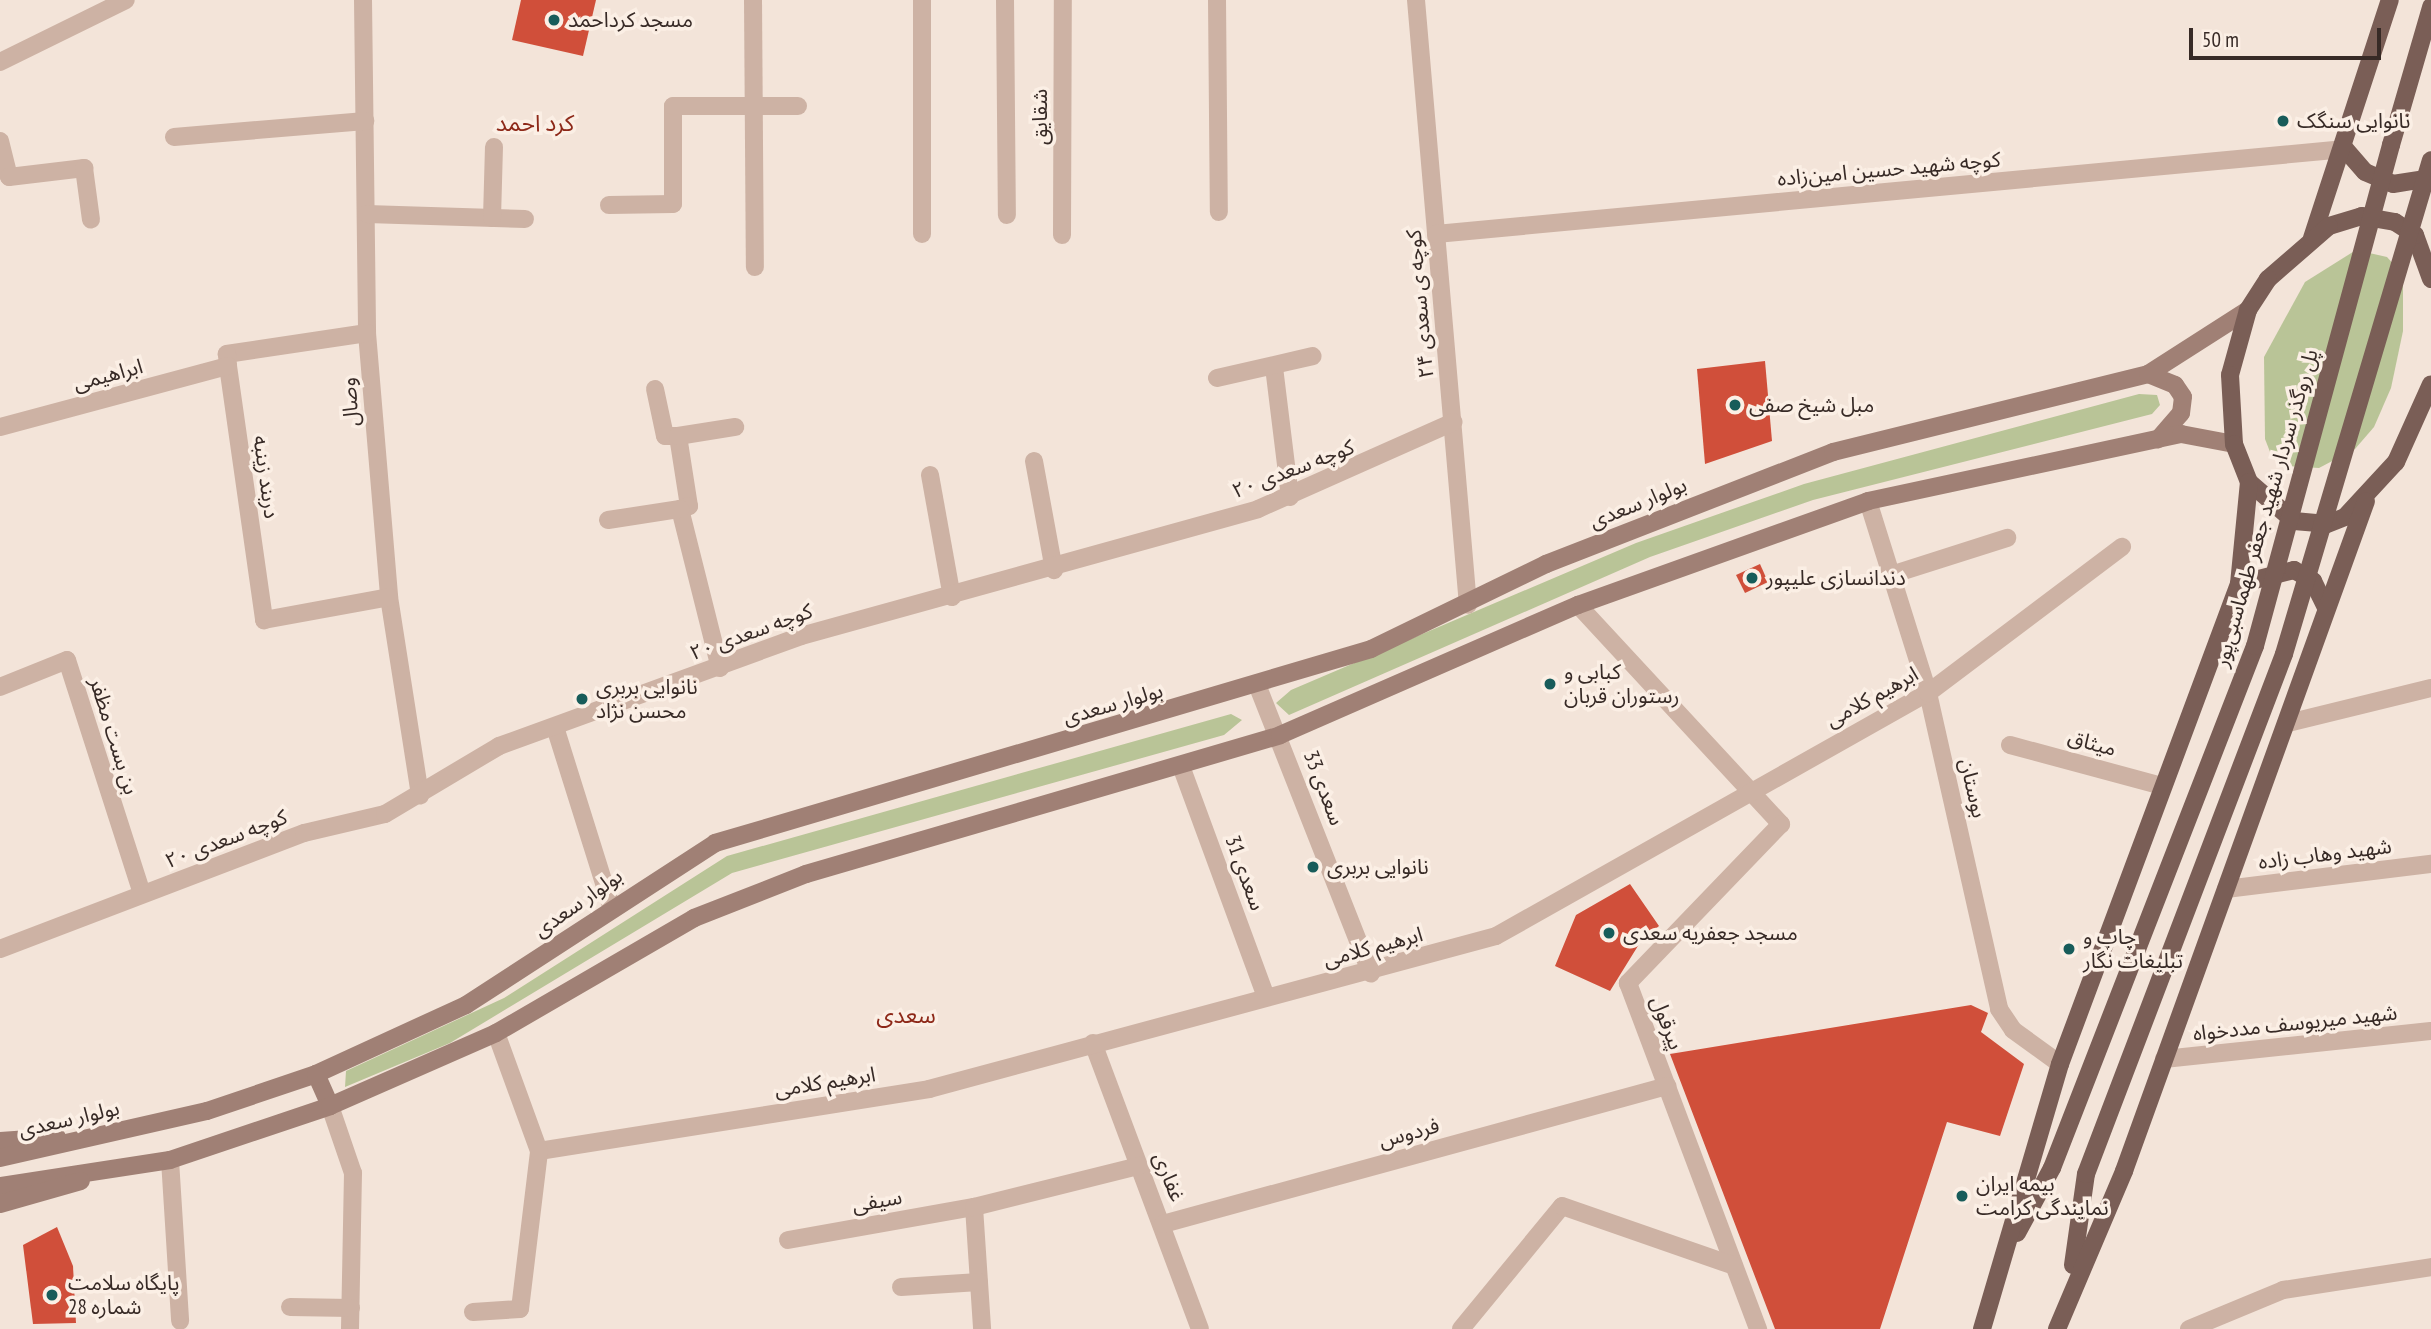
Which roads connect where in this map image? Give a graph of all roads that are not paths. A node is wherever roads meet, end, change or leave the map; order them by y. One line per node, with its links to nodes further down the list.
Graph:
1 (127, 0): 11 (street)
2 (363, 0): 14 (street, وصال)
3 (752, 0): 12 (street)
4 (922, 0): 28 (street)
5 (1005, 0): 24 (street)
6 (1063, 0): 30 (street, شقایق)
7 (1217, 0): 22 (street)
8 (1416, 0): 29 (street, کوچه ی سعدی ۲۴)
9 (2389, 0): 18 (main road)
10 (2431, 7): 107 (main road, پل روگذر سردار شهید جعفر طهماسبی‌پور, bridge)
11 (0, 62)
12 (754, 105): 13 (street); 21 (street); 32 (street)
13 (798, 106)
14 (365, 121): 15 (street); 23 (street, وصال)
15 (174, 137)
16 (0, 141): 27 (street)
17 (494, 147): 25 (street)
18 (2345, 149): 20 (main road); 29 (street, کوچه شهید حسین امین‌زاده); 31 (main road)
19 (2431, 160): 111 (main road, bridge)
20 (2431, 178)
21 (609, 205)
22 (1219, 212)
23 (368, 214): 25 (street); 35 (street, وصال)
24 (1007, 215)
25 (492, 218): 26 (street)
26 (525, 219)
27 (91, 220)
28 (922, 234)
29 (1436, 234): 43 (street, کوچه ی سعدی ۲۴)
30 (1062, 235)
31 (2312, 238): 33 (main road); 34 (main road)
32 (755, 267)
33 (2430, 273)
34 (2248, 310): 39 (main road, بولوار سعدی); 48 (main road)
35 (367, 333): 37 (street); 62 (street, وصال)
36 (1314, 356): 38 (street)
37 (228, 366): 44 (street, ابراهیمی); 62 (street, دربند زینبه)
38 (1274, 367): 40 (street); 52 (street)
39 (2148, 374): 47 (main road); 64 (main road, بولوار سعدی)
40 (1217, 378)
41 (2431, 384): 54 (main road)
42 (655, 389): 46 (street)
43 (1453, 422): 52 (street, کوچه سعدی ۲۰); 64 (street, کوچه ی سعدی ۲۴)
44 (0, 427)
45 (735, 427): 46 (street)
46 (678, 436): 55 (street)
47 (2158, 439): 48 (main road); 53 (main road)
48 (2234, 444): 51 (main road)
49 (1034, 461): 59 (street)
50 (930, 475): 63 (street)
51 (2249, 482): 54 (main road); 61 (main road)
52 (1290, 497): 59 (street, کوچه سعدی ۲۰)
53 (1868, 501): 60 (street, بوستان); 65 (main road)
54 (2366, 501): 66 (main road)
55 (680, 509): 56 (street); 67 (street)
56 (608, 520)
57 (2007, 538): 60 (street)
58 (2122, 547): 71 (street, ابرهیم کلامی)
59 (1054, 570): 63 (street, کوچه سعدی ۲۰)
60 (1894, 574): 71 (street, بوستان)
61 (2239, 584): 66 (main road); 77 (main road)
62 (389, 597): 79 (street, وصال)
63 (951, 597): 67 (street, کوچه سعدی ۲۰)
64 (1468, 604): 69 (main road, بولوار سعدی)
65 (1578, 605): 74 (main road); 78 (street)
66 (2325, 606): 72 (main road)
67 (720, 668): 73 (street, کوچه سعدی ۲۰)
68 (0, 687): 82 (street, بن بست مظفر)
69 (1258, 687): 74 (street, سعدی 33); 83 (main road, بولوار سعدی)
70 (2431, 688): 72 (street)
71 (1928, 693): 78 (street, ابرهیم کلامی); 91 (street, بوستان)
72 (2288, 723): 81 (main road)
73 (555, 727): 79 (street, کوچه سعدی ۲۰); 83 (street)
74 (1280, 735): 76 (main road); 85 (street, سعدی 33)
75 (2010, 745): 77 (street, میثاق)
76 (1181, 766): 86 (street, سعدی 31); 88 (main road)
77 (2162, 786): 91 (main road)
78 (1751, 789): 85 (street, ابرهیم کلامی); 93 (street, پیرقول)
79 (420, 796): 82 (street, کوچه سعدی ۲۰)
80 (2431, 864): 81 (street, شهید وهاب زاده)
81 (2225, 889): 90 (main road)
82 (142, 894): 84 (street, کوچه سعدی ۲۰)
83 (611, 906): 92 (main road, بولوار سعدی)
84 (0, 949)
85 (1371, 974): 86 (street, ابرهیم کلامی)
86 (1266, 997): 89 (street, ابرهیم کلامی)
87 (2431, 1031): 90 (street, شهید میریوسف مددخواه)
88 (496, 1033): 94 (main road); 97 (street)
89 (1093, 1043): 97 (street, ابرهیم کلامی); 100 (street, غفاری)
90 (2164, 1059): 111 (main road)
91 (2060, 1064): 107 (main road)
92 (316, 1074): 94 (main road); 95 (main road, بولوار سعدی)
93 (1667, 1086): 105 (street, فردوس); 108 (street, پیرقول)
94 (330, 1106): 99 (main road); 114 (street)
95 (99, 1135): 96 (main road); 98 (main road, بولوار سعدی)
96 (0, 1141)
97 (539, 1151): 115 (street)
98 (0, 1158)
99 (170, 1160): 101 (main road); 116 (street)
100 (1139, 1166): 104 (street, سیفی); 105 (street, غفاری)
101 (107, 1171): 102 (main road); 103 (main road)
102 (0, 1186)
103 (0, 1204)
104 (974, 1207): 106 (street, سیفی); 110 (street)
105 (1163, 1224): 119 (street, غفاری)
106 (788, 1240)
107 (2003, 1261): 122 (main road)
108 (1734, 1266): 120 (street); 121 (street, پیرقول)
109 (2431, 1267): 124 (street)
110 (979, 1282): 112 (street); 118 (street)
111 (2070, 1285): 123 (main road)
112 (901, 1287)
113 (290, 1307): 114 (street)
114 (351, 1308): 117 (street)
115 (473, 1312)
116 (180, 1321)
117 (350, 1329)
118 (982, 1329)
119 (1200, 1329)
120 (1461, 1329)
121 (1758, 1329)
122 (1982, 1329)
123 (2057, 1329)
124 (2189, 1329)

